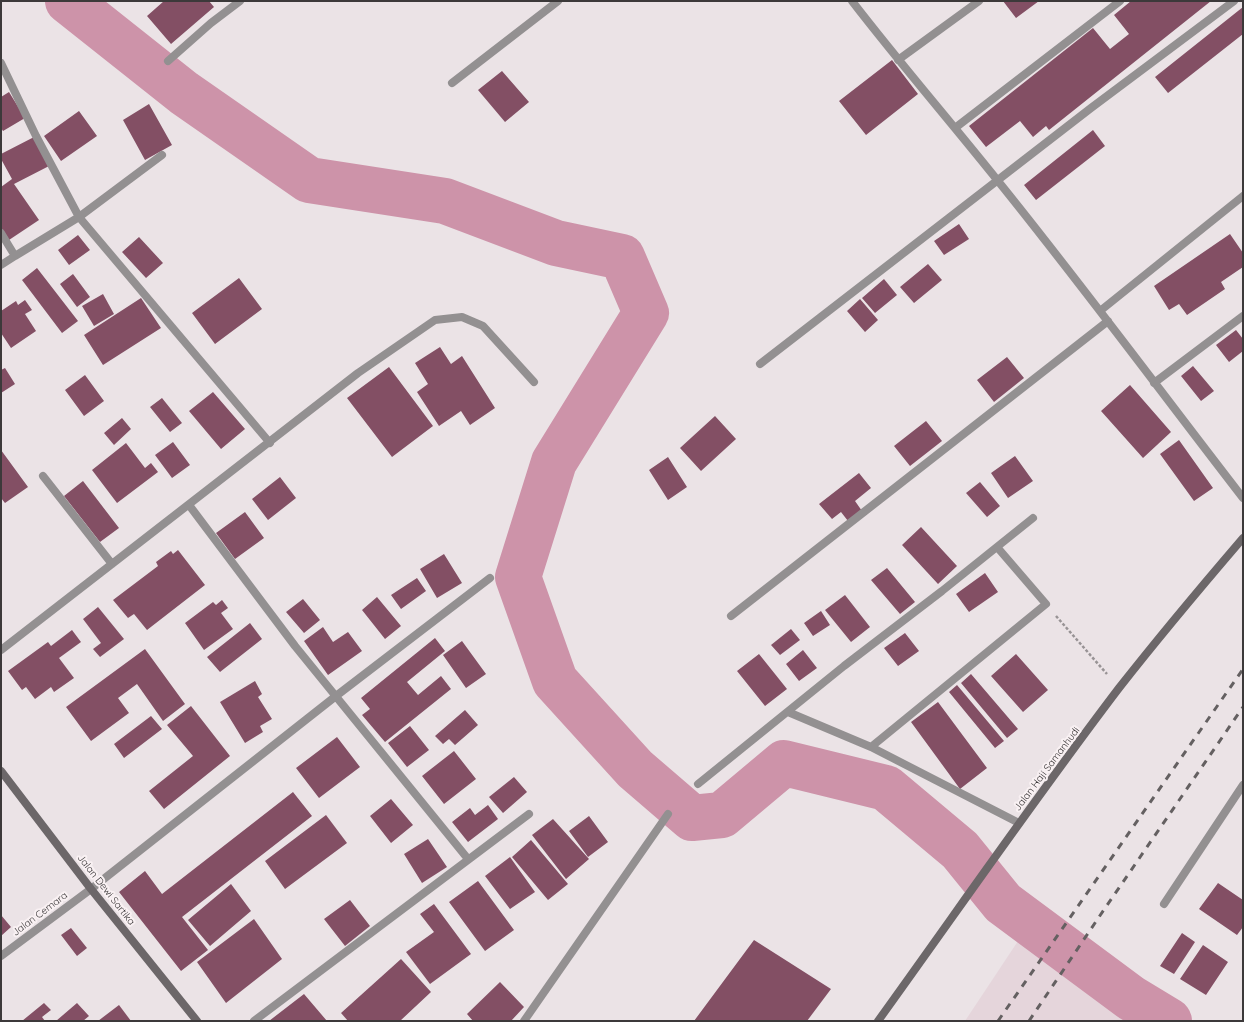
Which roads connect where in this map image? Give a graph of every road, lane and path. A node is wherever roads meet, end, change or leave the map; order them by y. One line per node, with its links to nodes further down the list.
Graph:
1 (240, 1): 8 (street)
2 (558, 1): 10 (street)
3 (852, 1): 7 (street)
4 (979, 1): 7 (street)
5 (1120, 1): 11 (street)
6 (1234, 1): 13 (street)
7 (898, 60): 11 (street)
8 (168, 61)
9 (1, 63): 15 (street)
10 (452, 83)
11 (955, 128): 13 (street)
12 (162, 155): 15 (street)
13 (998, 181): 19 (street); 22 (street)
14 (1243, 196): 19 (street)
15 (79, 217): 17 (street); 25 (street)
16 (1, 233): 17 (street)
17 (15, 256): 18 (street)
18 (1, 264)
19 (1100, 311): 21 (street)
20 (1243, 316): 24 (street)
21 (1108, 321): 24 (street); 35 (street)
22 (760, 364)
23 (534, 382): 25 (street)
24 (1154, 384): 27 (street)
25 (270, 443): 28 (street)
26 (43, 476): 32 (street)
27 (1243, 498)
28 (189, 505): 32 (street); 38 (street)
29 (1033, 518): 31 (street)
30 (1243, 538): 37 (main road, Jalan Haji Samanhudi)
31 (997, 547): 34 (street); 39 (street)
32 (112, 564): 36 (street)
33 (490, 578): 38 (street, Jalan Cemara)
34 (1046, 604): 37 (path); 40 (street)
35 (731, 616)
36 (1, 650)
37 (1119, 688): 46 (main road, Jalan Haji Samanhudi)
38 (336, 696): 47 (street); 48 (street, Jalan Cemara)
39 (788, 712): 40 (street); 42 (street)
40 (872, 747): 46 (street)
41 (1, 771): 48 (main road, Jalan Dewi Sartika)
42 (698, 784)
43 (1243, 784): 49 (street)
44 (529, 814): 47 (street)
45 (668, 814): 53 (street)
46 (1019, 823): 54 (main road, Jalan Haji Samanhudi)
47 (468, 859): 52 (street)
48 (91, 889): 50 (street, Jalan Cemara); 51 (main road, Jalan Dewi Sartika)
49 (1164, 904)
50 (1, 956)
51 (197, 1021)
52 (254, 1021)
53 (524, 1021)
54 (878, 1021)

